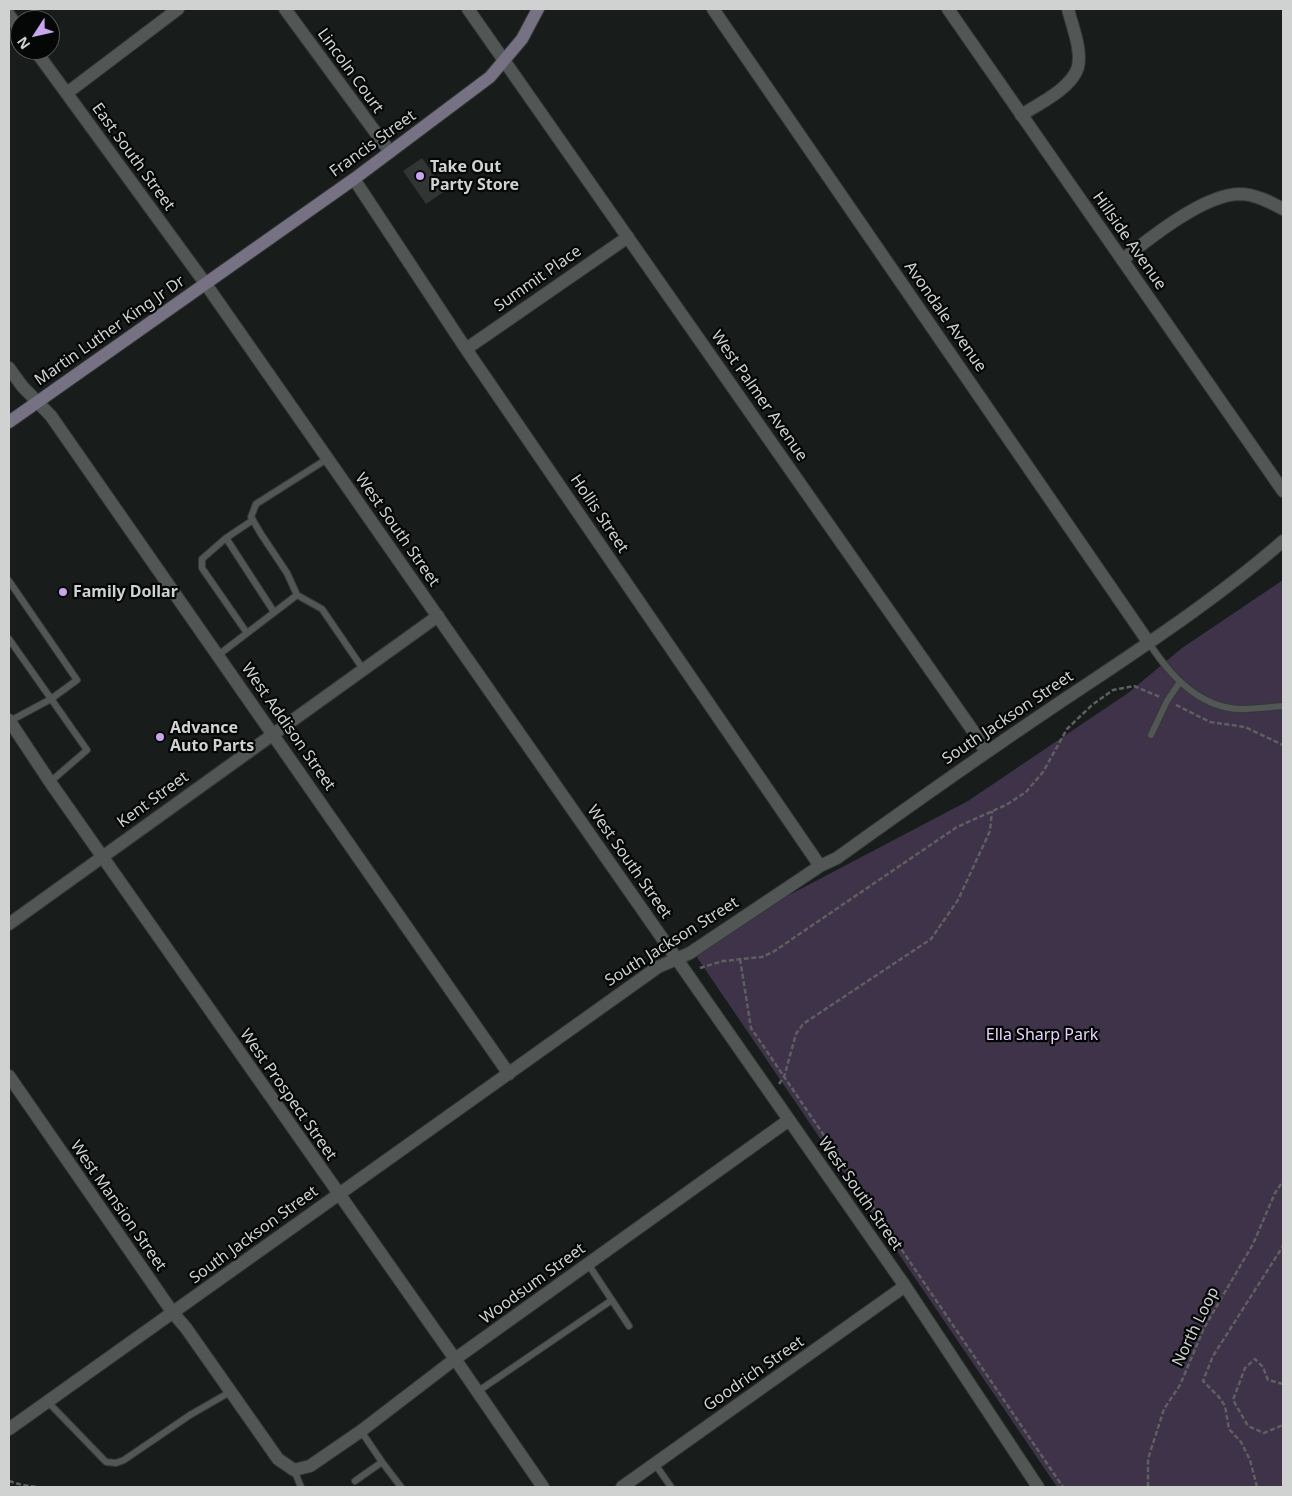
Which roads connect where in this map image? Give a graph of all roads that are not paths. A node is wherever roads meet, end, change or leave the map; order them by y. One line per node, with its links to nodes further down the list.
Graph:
1 (178, 9): 10 (street)
2 (285, 9): 12 (street, Lincoln Court)
3 (468, 9): 9 (street, West Palmer Avenue)
4 (538, 9): 9 (main road, Francis Street)
5 (713, 9): 33 (street, Avondale Avenue)
6 (948, 9): 11 (street, Hillside Avenue)
7 (1068, 9): 11 (street)
8 (42, 60): 10 (street, East South Street)
9 (504, 60): 12 (main road, Francis Street); 15 (street, West Palmer Avenue)
10 (67, 93): 17 (street, East South Street)
11 (1021, 115): 16 (street, Hillside Avenue)
12 (390, 152): 13 (main road, Francis Street)
13 (354, 179): 17 (main road, Francis Street); 18 (street, Hollis Street)
14 (1283, 209): 16 (street)
15 (628, 236): 18 (street, Summit Place); 42 (street, West Palmer Avenue)
16 (1122, 260): 23 (street, Hillside Avenue)
17 (205, 283): 20 (main road, Martin Luther King Jr Dr); 22 (street, West South Street)
18 (466, 349): 45 (street, Hollis Street)
19 (9, 368): 20 (street, West Addison Street)
20 (38, 402): 21 (main road, Martin Luther King Jr Dr); 34 (street, West Addison Street)
21 (9, 422)
22 (326, 459): 24 (lane); 30 (street, West South Street)
23 (1283, 491)
24 (253, 520): 25 (lane); 28 (lane)
25 (226, 538): 29 (lane); 31 (lane)
26 (1283, 541): 33 (street, South Jackson Street)
27 (9, 581): 37 (lane)
28 (297, 595): 29 (lane); 35 (lane)
29 (274, 612): 31 (lane)
30 (438, 616): 35 (street, Kent Street); 47 (street, West South Street)
31 (247, 633): 34 (lane)
32 (9, 639): 37 (lane)
33 (1149, 643): 36 (lane); 42 (street, South Jackson Street)
34 (217, 656): 40 (street, West Addison Street)
35 (363, 669): 40 (street, Kent Street)
36 (1180, 682): 38 (lane); 41 (lane)
37 (51, 699): 39 (lane); 43 (lane)
38 (1283, 706)
39 (9, 721): 43 (street, West Prospect Street)
40 (273, 734): 44 (street, Kent Street); 48 (street, West Addison Street)
41 (1151, 735)
42 (986, 752): 45 (street, South Jackson Street)
43 (50, 782): 44 (street, West Prospect Street)
44 (103, 857): 46 (street, Kent Street); 51 (street, West Prospect Street)
45 (820, 866): 47 (street, South Jackson Street)
46 (9, 924)
47 (676, 959): 48 (street, South Jackson Street); 50 (street, West South Street)
48 (508, 1074): 51 (street, South Jackson Street)
49 (9, 1076): 55 (street, West Mansion Street)
50 (789, 1120): 52 (street, Woodsum Street); 53 (street, West South Street)
51 (338, 1194): 55 (street, South Jackson Street); 57 (street, West Prospect Street)
52 (588, 1264): 54 (lane); 57 (street, Woodsum Street)
53 (905, 1286): 64 (street, Goodrich Street); 72 (street, West South Street)
54 (612, 1300): 56 (lane); 59 (lane)
55 (173, 1314): 58 (street, West Mansion Street); 60 (street, South Jackson Street)
56 (629, 1326)
57 (455, 1359): 59 (street, West Prospect Street); 62 (street, Woodsum Street)
58 (230, 1392): 60 (lane); 65 (street, West Mansion Street)
59 (478, 1392): 67 (street, West Prospect Street)
60 (47, 1400): 61 (street, South Jackson Street)
61 (9, 1429)
62 (361, 1431): 63 (lane); 65 (street, Woodsum Street)
63 (382, 1462): 66 (lane); 69 (lane)
64 (655, 1464): 70 (street, Goodrich Street); 71 (lane)
65 (294, 1470): 68 (lane)
66 (355, 1481)
67 (539, 1485)
68 (301, 1487)
69 (401, 1487)
70 (622, 1487)
71 (671, 1487)
72 (1038, 1487)

